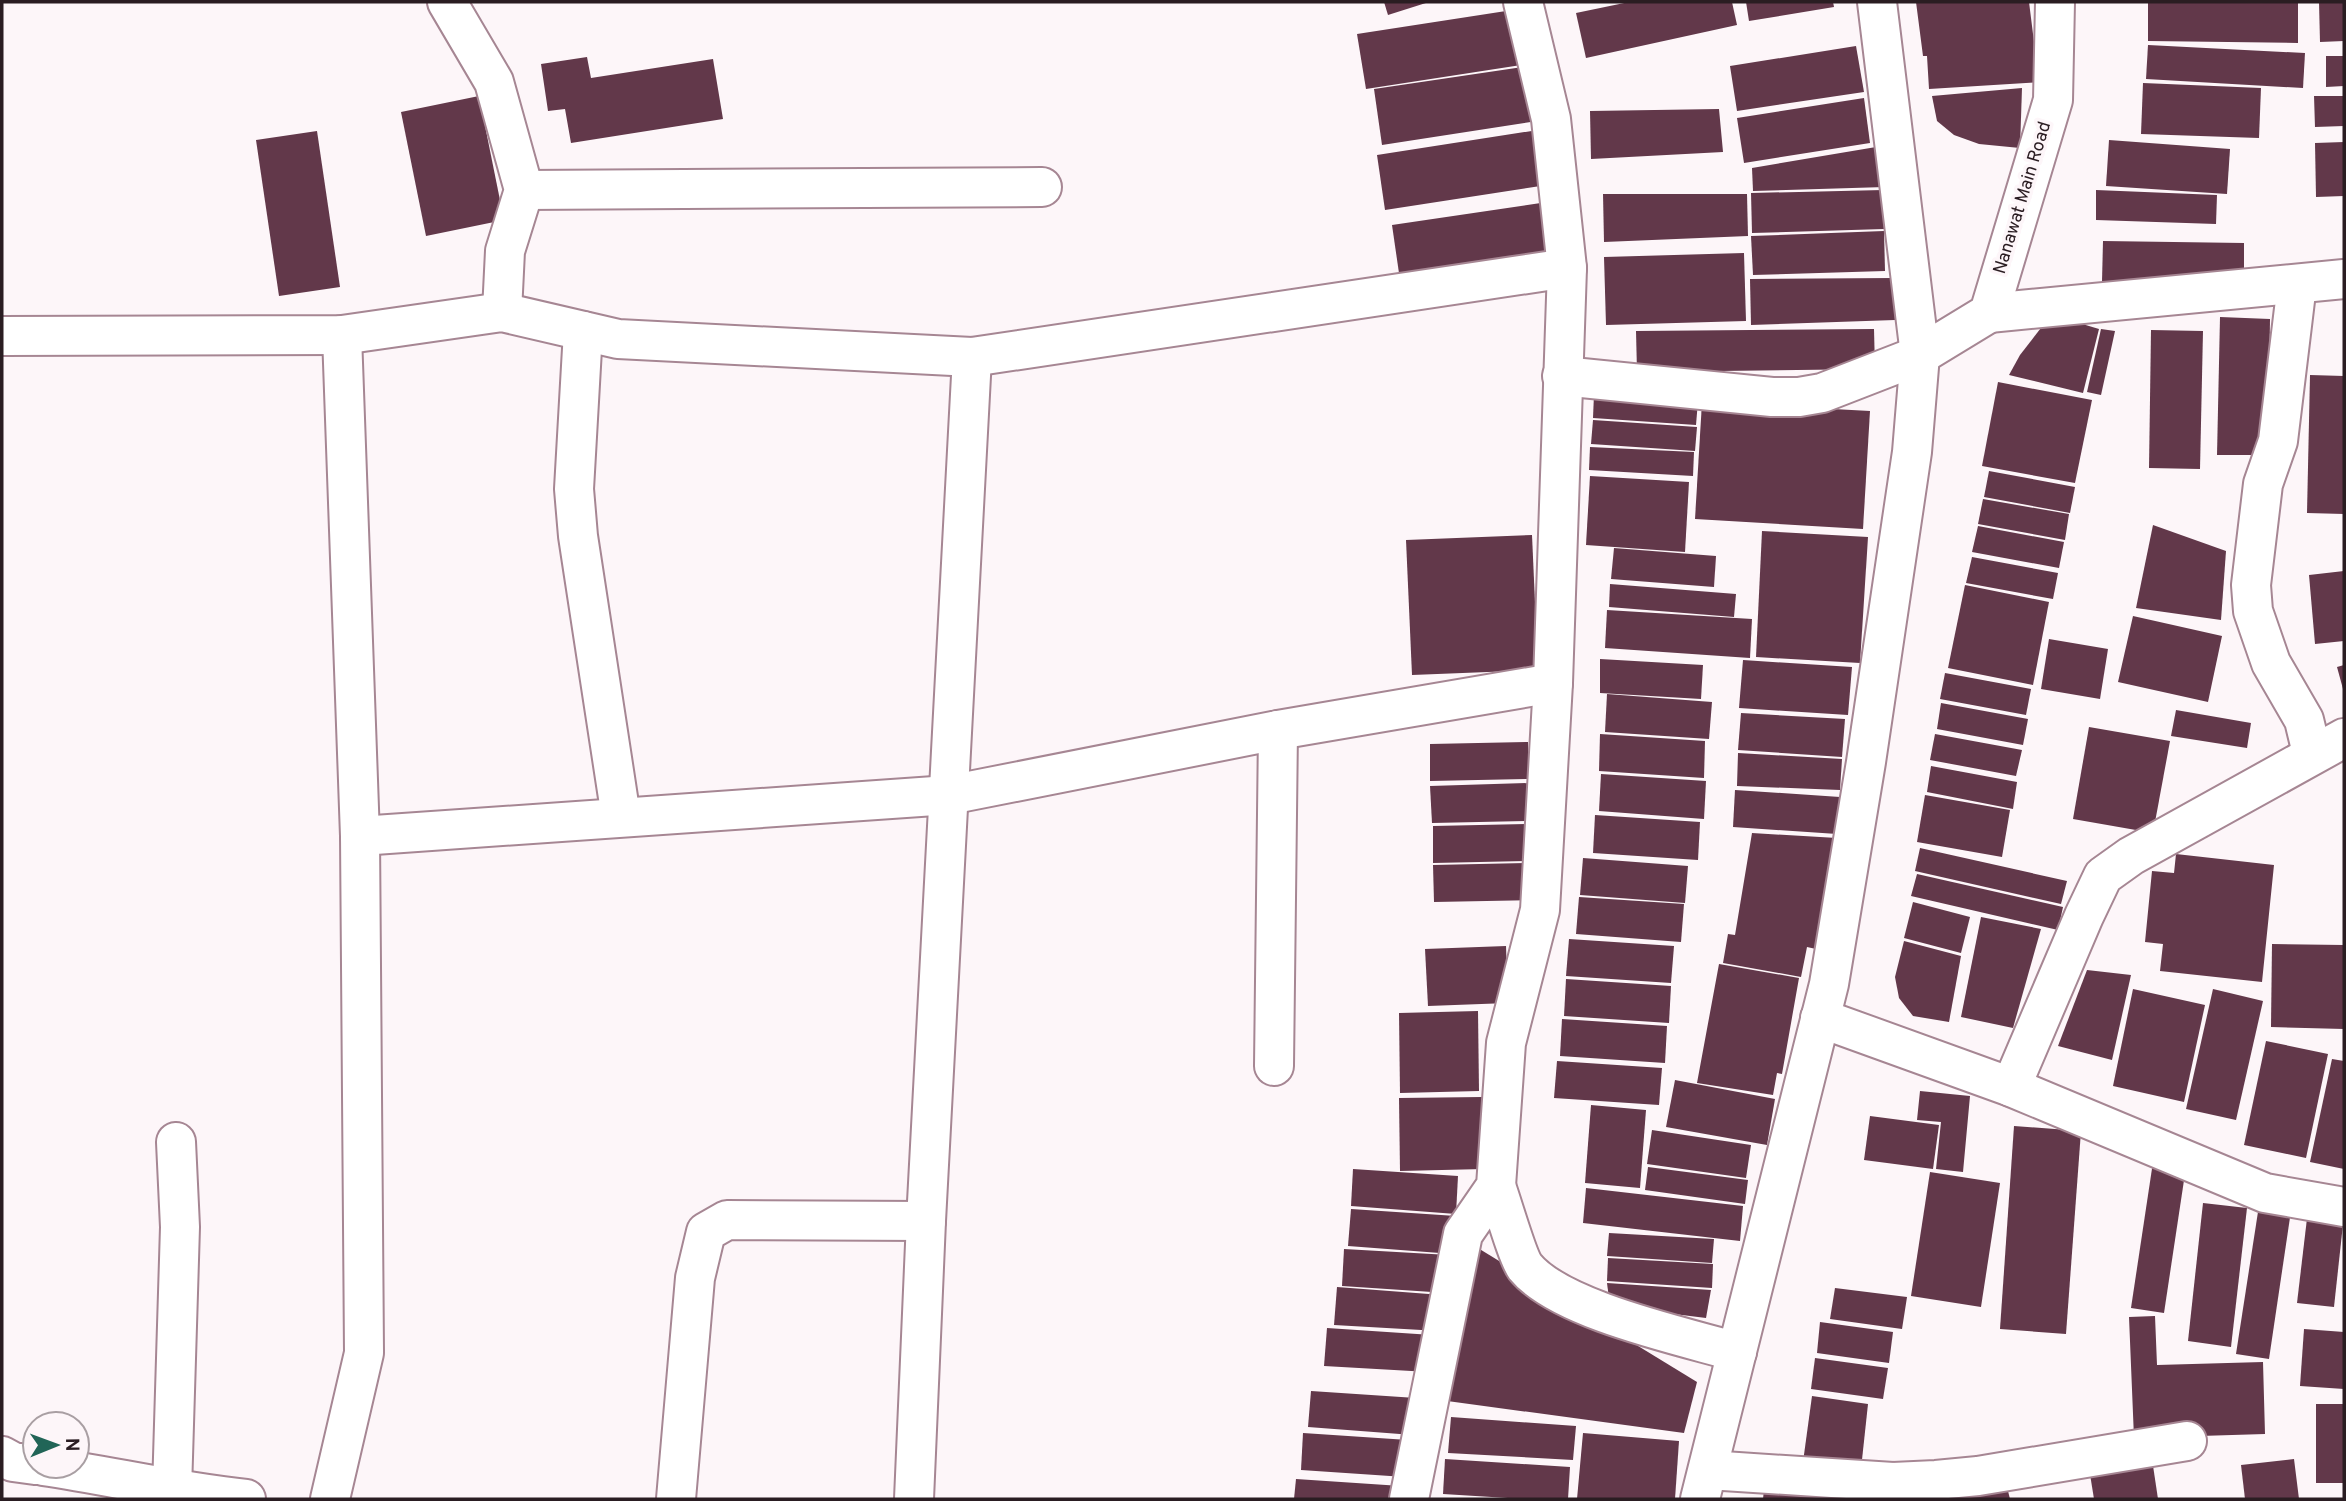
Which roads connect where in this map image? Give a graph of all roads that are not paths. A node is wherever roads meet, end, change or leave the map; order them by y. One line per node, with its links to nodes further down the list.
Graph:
1 (447, 2): 6 (street)
2 (1523, 2): 7 (street)
3 (1877, 2): 15 (street)
4 (2055, 2): 11 (street, Nanawat Main Road)
5 (1042, 187): 6 (street)
6 (524, 190): 10 (street)
7 (1567, 268): 16 (street); 17 (street)
8 (2344, 279): 9 (street)
9 (2297, 284): 11 (street); 20 (street)
10 (502, 312): 12 (street); 13 (street)
11 (1989, 313): 15 (street)
12 (583, 331): 16 (street); 22 (street)
13 (342, 335): 14 (street); 23 (street)
14 (2, 336)
15 (1920, 355): 17 (street); 24 (street)
16 (972, 357): 21 (street)
17 (1562, 376): 18 (street)
18 (1553, 683): 19 (street); 28 (street)
19 (1278, 730): 21 (street); 25 (street)
20 (2328, 746): 26 (street)
21 (949, 795): 22 (street); 30 (street)
22 (621, 817): 23 (street)
23 (360, 836): 39 (street)
24 (1820, 1018): 26 (street); 31 (street)
25 (1274, 1066)
26 (2011, 1087): 29 (street)
27 (176, 1142): 37 (street)
28 (1496, 1186): 31 (street); 42 (street)
29 (2344, 1206)
30 (926, 1221): 40 (street); 41 (street)
31 (1737, 1352): 36 (street)
32 (2187, 1441): 36 (street)
33 (2, 1456): 34 (street)
34 (21, 1463)
35 (91, 1473): 37 (street)
36 (1704, 1484)
37 (172, 1490): 38 (street)
38 (246, 1499)
39 (330, 1499)
40 (676, 1499)
41 (914, 1499)
42 (1409, 1499)

